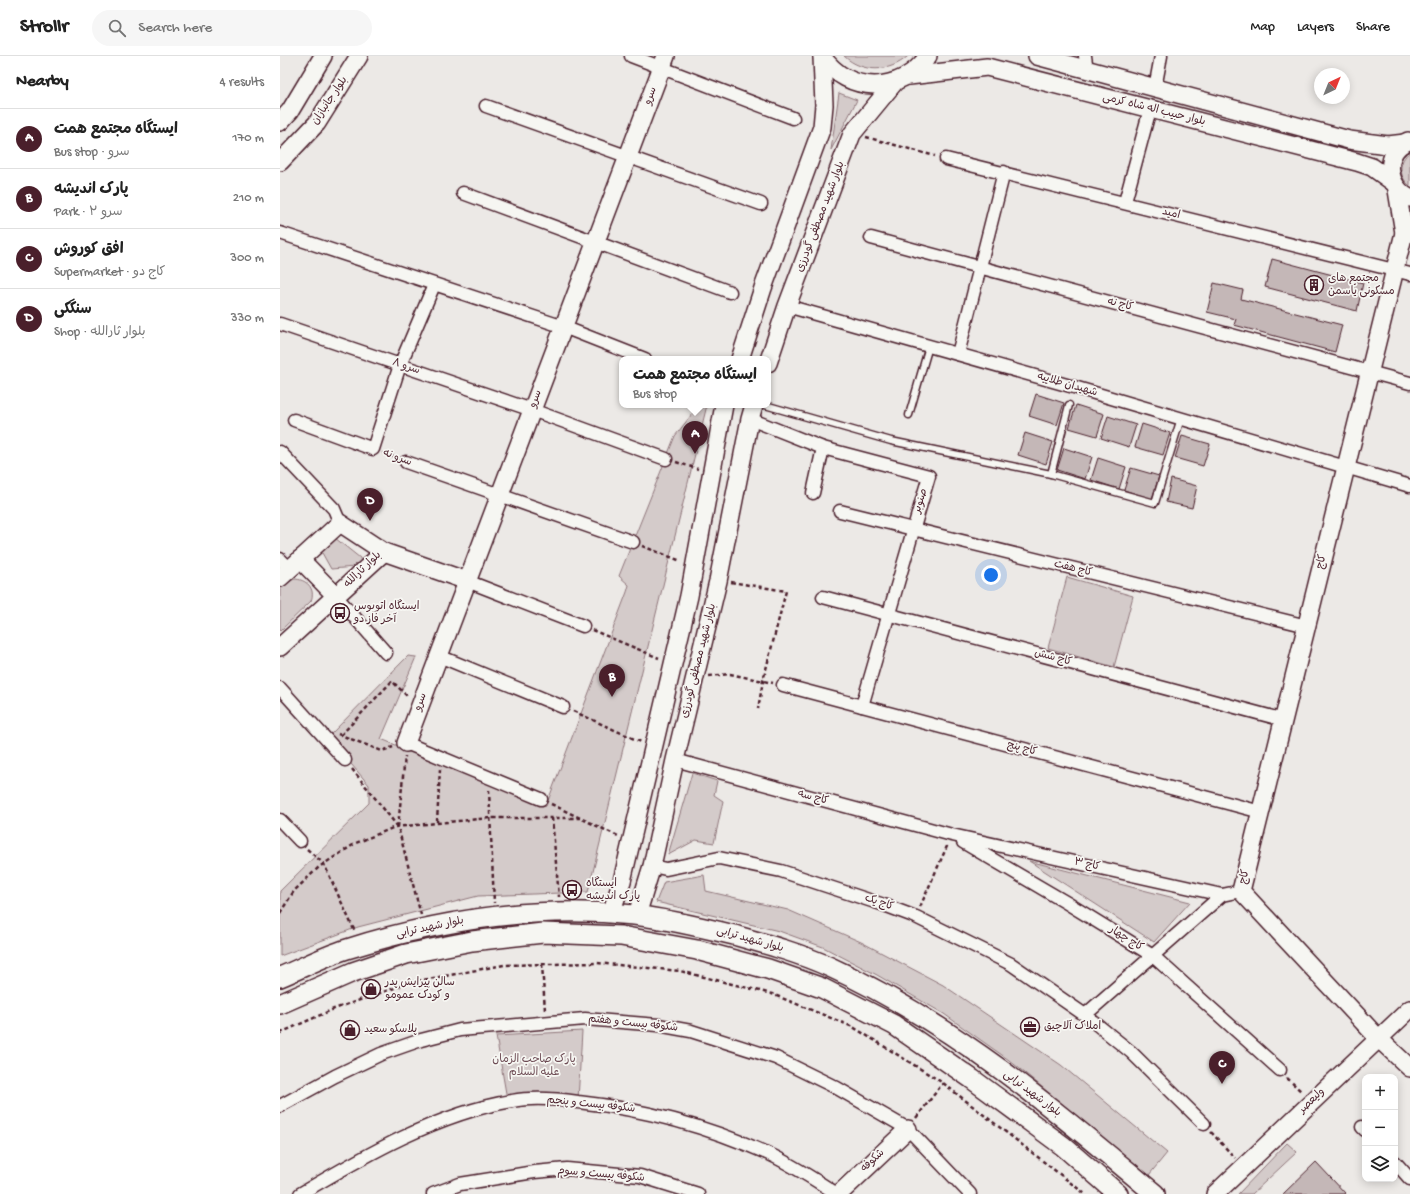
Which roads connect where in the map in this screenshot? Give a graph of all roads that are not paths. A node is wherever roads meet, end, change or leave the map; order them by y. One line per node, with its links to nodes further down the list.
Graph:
1 (324, 56): 15 (main road)
2 (359, 56): 19 (main road, بلوار جانبازان)
3 (631, 56): 8 (street)
4 (928, 56): 10 (main road, بلوار شهید مصطفی گودرزی)
5 (1037, 56): 9 (main road, بلوار حبیب اله شاه کرمی)
6 (1161, 56): 11 (street)
7 (822, 57): 10 (main road, بلوار حبیب اله شاه کرمی); 39 (main road)
8 (664, 62): 14 (street); 17 (main road, سرو)
9 (1086, 63): 11 (main road, بلوار حبیب اله شاه کرمی)
10 (902, 79): 13 (main road, بلوار حبیب اله شاه کرمی); 33 (main road, بلوار شهید مصطفی گودرزی)
11 (1155, 88): 16 (main road, بلوار حبیب اله شاه کرمی)
12 (486, 106): 17 (street)
13 (1150, 109): 21 (main road, بلوار حبیب اله شاه کرمی); 23 (street)
14 (793, 118)
15 (280, 122)
16 (1408, 142): 21 (main road, کاج)
17 (628, 157): 24 (street); 28 (main road, سرو)
18 (946, 159): 20 (street, امید)
19 (280, 162)
20 (1004, 172): 23 (street, امید); 29 (street)
21 (1400, 190): 25 (main road, کاج)
22 (463, 192): 28 (street)
23 (1125, 202): 30 (street, امید)
24 (761, 204)
25 (1407, 229): 30 (main road, کاج)
26 (280, 233): 31 (street)
27 (871, 238): 29 (street, کاج نه)
28 (596, 242): 32 (street); 35 (main road, سرو)
29 (979, 267): 37 (street); 42 (street, کاج نه)
30 (1403, 272): 42 (main road, کاج)
31 (434, 284): 35 (street); 41 (street)
32 (730, 292)
33 (787, 306): 36 (street, شهیدان طلاییه); 40 (main road, بلوار شهید مصطفی گودرزی)
34 (280, 324): 41 (street, سرو ۸)
35 (564, 327): 38 (street); 47 (main road, سرو)
36 (929, 346): 37 (street, شهیدان طلاییه); 49 (lane)
37 (958, 354): 50 (street, شهیدان طلاییه)
38 (638, 356)
39 (741, 356)
40 (770, 356)
41 (400, 365): 47 (street, سرو ۸); 51 (street, سرو نه)
42 (1369, 373): 43 (street, کاج نه); 56 (main road, کاج)
43 (1410, 383)
44 (1069, 405): 57 (lane)
45 (771, 407): 57 (lane)
46 (723, 408): 92 (main road)
47 (532, 410): 54 (street, سرو ۸); 60 (main road, سرو)
48 (752, 412): 52 (street, صنوبر); 83 (main road, بلوار شهید مصطفی گودرزی)
49 (910, 415)
50 (1181, 418): 56 (street, شهیدان طلاییه); 57 (lane)
51 (294, 420)
52 (823, 448): 59 (street); 63 (street, صنوبر)
53 (280, 452): 62 (street)
54 (666, 459)
55 (406, 462): 60 (street, سرو نه)
56 (1345, 468): 58 (street, شهیدان طلاییه); 72 (main road, کاج)
57 (1051, 474)
58 (1410, 486)
59 (814, 493)
60 (500, 494): 64 (street, سرو نه); 67 (main road, سرو)
61 (840, 511): 63 (street, کاج هفت)
62 (340, 523): 65 (main road, بلوار ثارالله); 66 (main road)
63 (913, 530): 70 (street, صنوبر); 72 (street, کاج هفت)
64 (633, 542)
65 (384, 552): 67 (main road); 68 (main road, بلوار ثارالله)
66 (287, 566): 68 (main road)
67 (467, 582): 71 (street); 75 (main road, سرو)
68 (336, 596): 73 (main road, بلوار ثارالله); 74 (street)
69 (823, 598): 70 (street, کاج شش)
70 (889, 614): 78 (street, صنوبر); 80 (street, کاج شش)
71 (583, 626)
72 (1307, 626): 80 (main road, کاج)
73 (280, 647)
74 (386, 653)
75 (439, 656): 79 (street); 81 (main road, سرو)
76 (783, 685): 78 (street, کاج پنج)
77 (280, 688): 82 (street)
78 (862, 706): 85 (street, کاج پنج)
79 (563, 707)
80 (1284, 720): 85 (main road, کاج)
81 (406, 742): 84 (street)
82 (345, 760)
83 (675, 760): 87 (street, کاج سه); 89 (main road, بلوار شهید مصطفی گودرزی)
84 (541, 799)
85 (1261, 812): 90 (main road, کاج)
86 (280, 820): 88 (street)
87 (952, 836): 91 (street, کاج ۳); 95 (street, کاج چهار)
88 (300, 841)
89 (652, 866): 93 (main road, بلوار شهید مصطفی گودرزی); 99 (street, کاج یک)
90 (1241, 891): 91 (street, کاج); 100 (main road, کاج)
91 (1222, 895): 95 (street, کاج)
92 (611, 913): 93 (main road, بلوار شهید ترابی); 94 (main road); 96 (main road, بلوار شهید ترابی)
93 (637, 915): 94 (main road); 114 (main road, بلوار شهید ترابی)
94 (621, 936): 97 (main road, بلوار شهید ترابی); 113 (main road, بلوار شهید ترابی)
95 (1153, 956): 99 (street, کاج); 102 (street, کاج چهار)
96 (280, 977)
97 (280, 1004)
98 (1410, 1009): 100 (main road, ولیعصر)
99 (1085, 1015): 104 (street, کاج یک)
100 (1378, 1038): 101 (main road, کاج); 115 (main road, ولیعصر)
101 (1410, 1068)
102 (1280, 1070)
103 (280, 1106): 105 (street, شکوفه بیست و هفتم)
104 (1204, 1124)
105 (908, 1129): 108 (main road, شکوفه); 112 (street, شکوفه بیست و هفتم)
106 (1398, 1165): 107 (street)
107 (1410, 1179)
108 (844, 1192): 109 (street, شکوفه بیست و پنجم)
109 (300, 1194)
110 (433, 1194): 111 (street, شکوفه بیست و سوم)
111 (698, 1194)
112 (970, 1194)
113 (1118, 1194)
114 (1155, 1194)
115 (1215, 1194)

